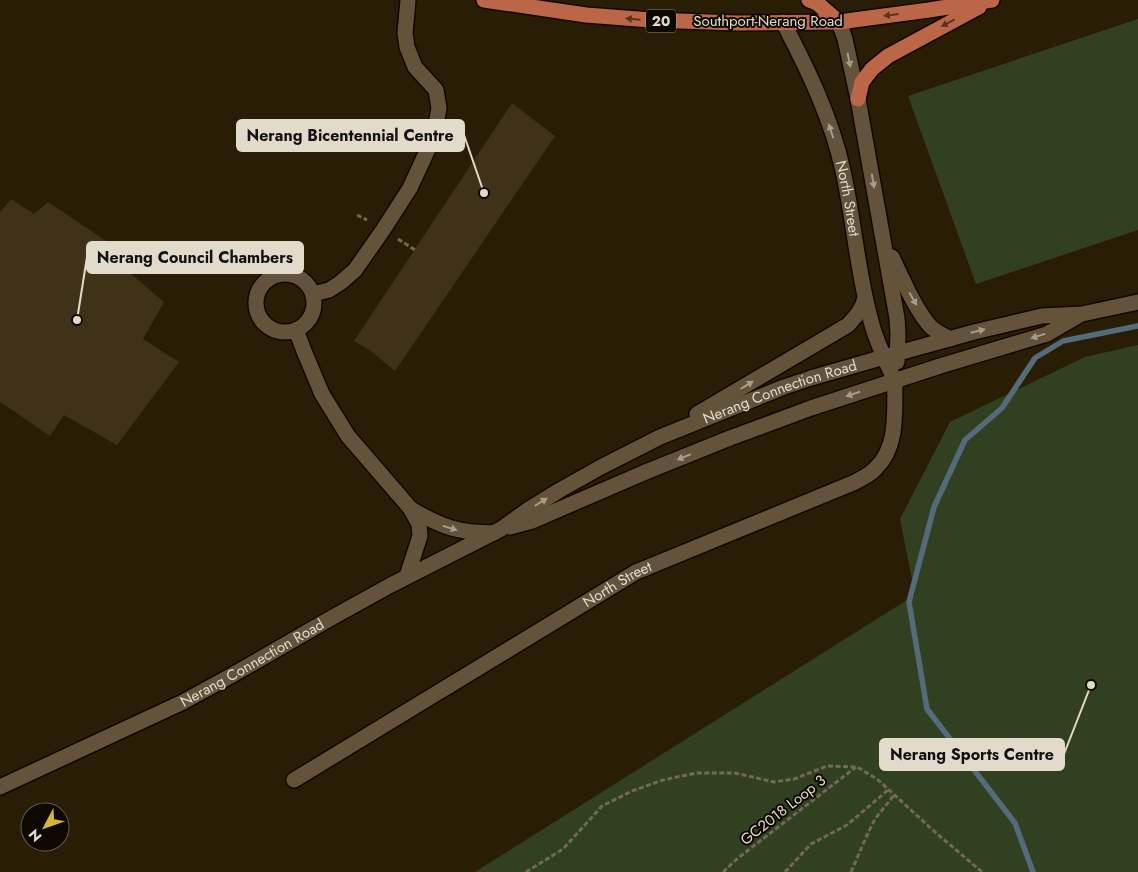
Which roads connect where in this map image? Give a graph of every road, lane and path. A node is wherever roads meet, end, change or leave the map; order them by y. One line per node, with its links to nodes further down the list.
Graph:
1 (408, 0): 13 (main road)
2 (484, 0): 5 (main road, Southport-Nerang Road / 20, one-way to 2)
3 (809, 0): 6 (main road)
4 (992, 0): 6 (main road, Southport-Nerang Road / 20, one-way to 6); 7 (main road, one-way to 7)
5 (783, 22): 6 (main road, Southport-Nerang Road / 20); 14 (main road, North Street, one-way to 5)
6 (840, 22): 7 (main road, North Street, one-way to 7)
7 (858, 99): 11 (main road, North Street, one-way to 11)
8 (357, 215): 9 (path)
9 (366, 220)
10 (395, 237): 12 (path)
11 (883, 240): 18 (main road, one-way to 18); 19 (main road, North Street)
12 (414, 250)
13 (314, 294): 17 (main road); 17 (main road)
14 (865, 298): 19 (main road, North Street); 21 (main road, one-way to 14)
15 (1138, 302): 16 (main road, Nerang Connection Road)
16 (1082, 314): 18 (main road, Nerang Connection Road, one-way to 16); 20 (main road, Nerang Connection Road, one-way to 20)
17 (296, 330): 22 (main road)
18 (950, 339): 19 (main road, Nerang Connection Road)
19 (891, 356): 20 (main road, North Street); 21 (main road, Nerang Connection Road)
20 (895, 381): 23 (main road, Nerang Connection Road, one-way to 23); 26 (main road, North Street)
21 (660, 437): 23 (main road, Nerang Connection Road, one-way to 21)
22 (410, 508): 23 (main road, one-way to 23); 24 (main road)
23 (497, 531): 24 (main road, Nerang Connection Road)
24 (407, 576): 27 (main road, Nerang Connection Road)
25 (857, 767): 28 (path); 30 (path); 31 (path, GC2018 Loop 3)
26 (294, 780)
27 (0, 787)
28 (888, 790): 29 (path); 32 (path)
29 (894, 795): 33 (path); 34 (path)
30 (526, 872)
31 (723, 872)
32 (784, 872)
33 (851, 872)
34 (982, 872)

